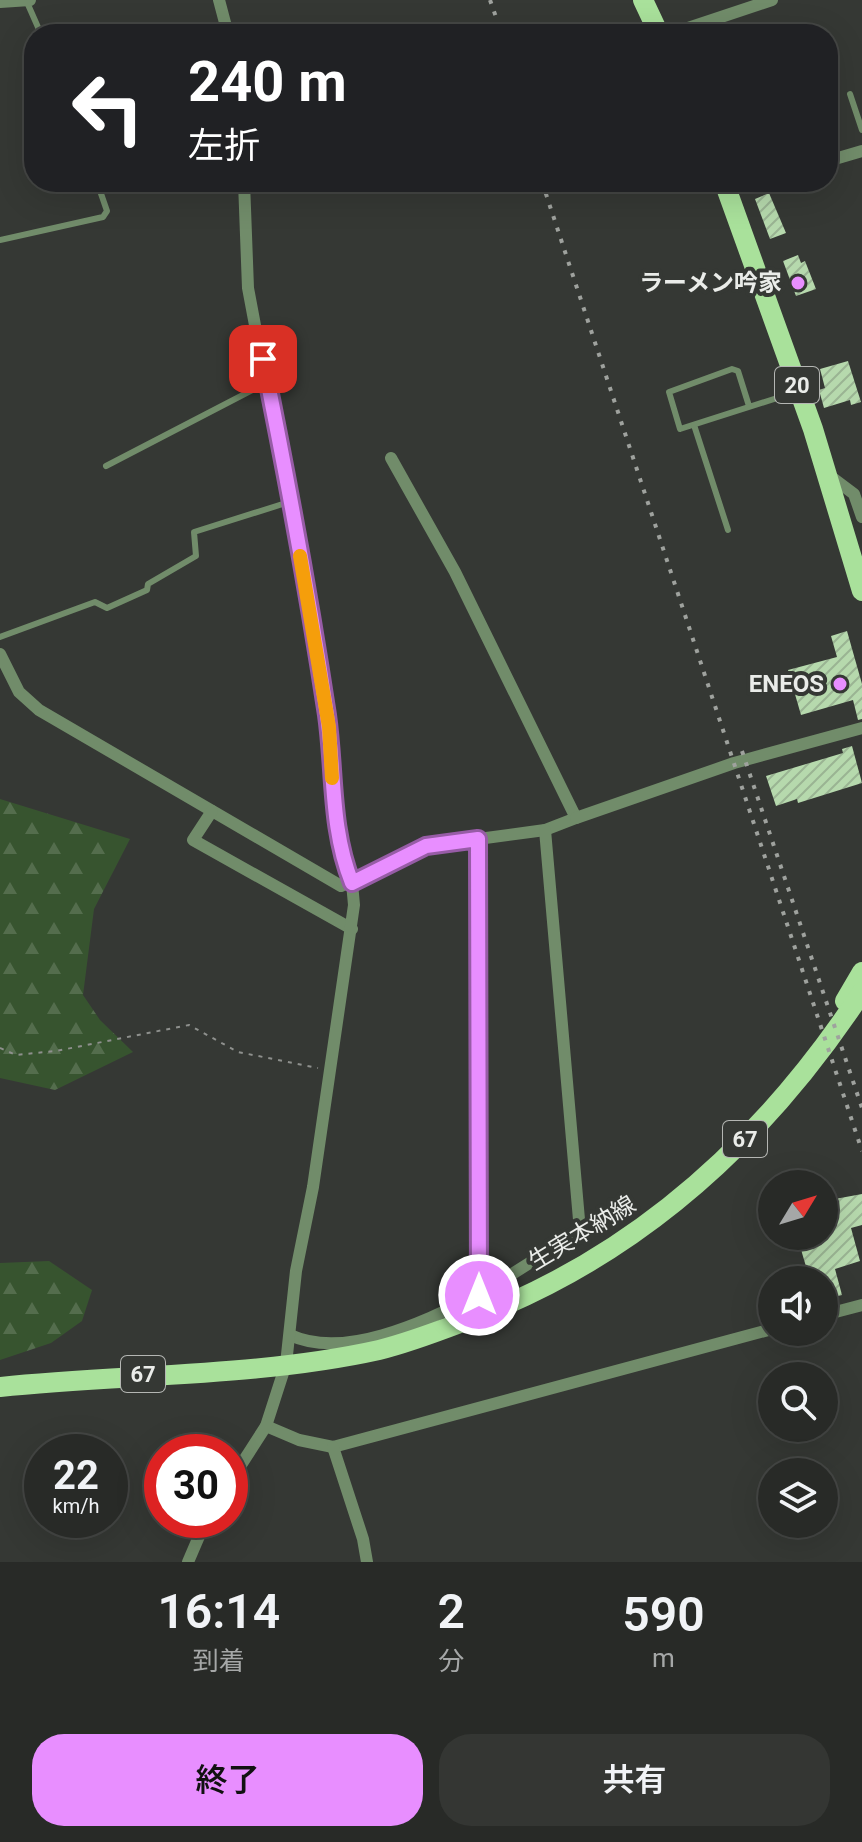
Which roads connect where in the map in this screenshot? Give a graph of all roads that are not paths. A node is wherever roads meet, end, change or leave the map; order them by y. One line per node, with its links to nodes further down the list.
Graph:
1 (28, 0): 5 (street); 6 (lane)
2 (219, 0): 7 (street)
3 (643, 0): 8 (main road)
4 (772, 0): 9 (street)
5 (0, 2)
6 (37, 24)
7 (225, 24)
8 (654, 24)
9 (700, 24)
10 (850, 94): 11 (lane)
11 (862, 130)
12 (862, 151): 13 (street)
13 (838, 158)
14 (100, 192): 17 (lane)
15 (244, 192): 18 (street)
16 (728, 192): 19 (main road, 20)
17 (0, 240)
18 (268, 383): 23 (lane); 25 (street)
19 (799, 391): 20 (lane); 24 (main road, 20)
20 (749, 406): 21 (lane); 21 (lane)
21 (694, 425): 27 (lane)
22 (391, 458): 33 (street)
23 (106, 466)
24 (826, 473): 26 (street); 28 (main road, 20)
25 (290, 502): 29 (lane); 36 (street)
26 (862, 517)
27 (728, 530)
28 (862, 591)
29 (0, 637)
30 (0, 654): 32 (street)
31 (862, 728): 33 (street)
32 (212, 811): 36 (street); 37 (street)
33 (576, 818): 34 (street)
34 (545, 830): 35 (street); 41 (street)
35 (478, 839): 36 (street); 41 (street)
36 (352, 883): 37 (street)
37 (352, 929): 45 (street)
38 (862, 972): 40 (main road)
39 (862, 992): 40 (main road, 生実本納線 / 67)
40 (788, 1092): 46 (main road, 生実本納線 / 67)
41 (479, 1295): 45 (street)
42 (862, 1305): 43 (street)
43 (838, 1311)
44 (758, 1333): 49 (street)
45 (290, 1335): 46 (street)
46 (286, 1364): 47 (main road, 生実本納線 / 67); 48 (street)
47 (0, 1387)
48 (266, 1426): 49 (street); 50 (street)
49 (333, 1447): 53 (street)
50 (248, 1454)
51 (198, 1538): 52 (street)
52 (188, 1562)
53 (367, 1562)

